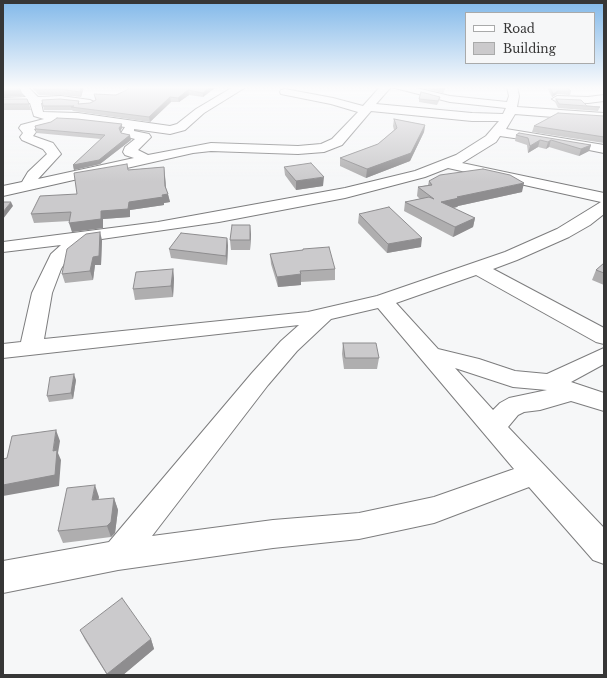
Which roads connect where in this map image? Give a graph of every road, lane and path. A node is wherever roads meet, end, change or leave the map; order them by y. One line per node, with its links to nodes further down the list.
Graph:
1 (51, 119): 11 (street)
2 (89, 119): 6 (street)
3 (190, 119): 6 (street)
4 (357, 119): 9 (street)
5 (505, 119): 7 (street)
6 (136, 126): 9 (street)
7 (497, 132): 8 (street); 10 (street)
8 (604, 149)
9 (143, 159): 11 (street)
10 (449, 164): 13 (street); 17 (street)
11 (28, 184): 12 (street)
12 (3, 191)
13 (604, 198)
14 (604, 206): 15 (street)
15 (584, 221): 16 (street); 19 (street)
16 (604, 228)
17 (84, 236): 18 (street); 23 (street)
18 (3, 246)
19 (478, 268): 20 (street); 22 (street)
20 (383, 301): 21 (street); 25 (street)
21 (323, 315): 23 (street); 33 (street)
22 (604, 337)
23 (31, 349): 24 (street)
24 (3, 351)
25 (430, 355): 27 (street); 30 (street)
26 (604, 355): 27 (street)
27 (550, 382): 28 (street)
28 (573, 392): 29 (street); 30 (street)
29 (604, 402)
30 (493, 427): 31 (street)
31 (534, 474): 32 (street); 33 (street)
32 (604, 550)
33 (118, 555): 34 (street)
34 (3, 577)

